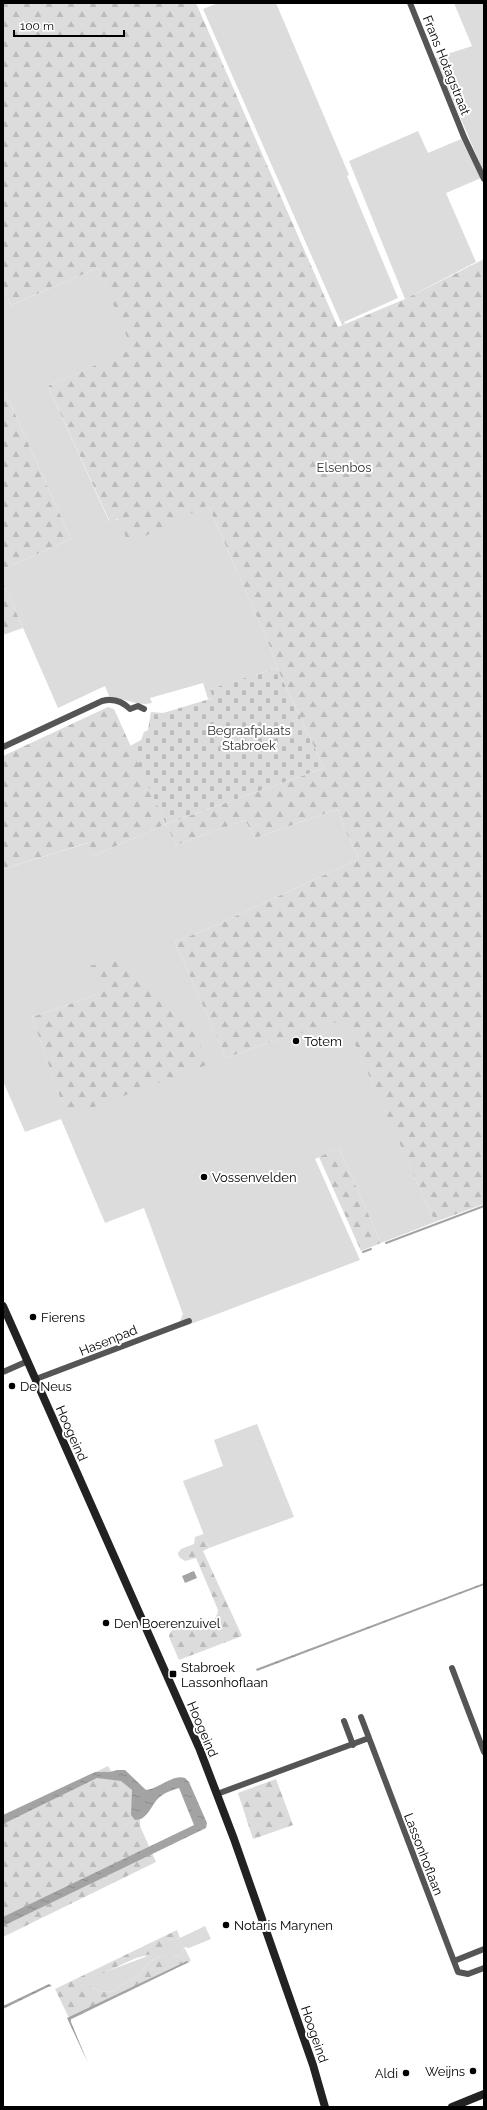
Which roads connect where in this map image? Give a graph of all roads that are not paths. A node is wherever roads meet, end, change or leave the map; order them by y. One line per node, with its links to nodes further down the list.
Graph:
1 (410, 3): 2 (street, Frans Hotagstraat)
2 (484, 179)
3 (144, 710): 4 (street)
4 (3, 747)
5 (3, 1306): 7 (main road, Hoogeind)
6 (189, 1321): 9 (street, Hasenpad)
7 (28, 1361): 8 (street); 9 (main road, Hoogeind)
8 (3, 1372)
9 (36, 1379): 16 (main road, Hoogeind)
10 (452, 1668): 15 (street)
11 (361, 1717): 13 (street, Lassonhoflaan)
12 (344, 1721): 14 (street)
13 (369, 1738): 14 (street); 18 (street, Lassonhoflaan)
14 (353, 1745): 16 (street)
15 (484, 1752)
16 (217, 1794): 21 (main road, Hoogeind)
17 (484, 1949): 18 (street)
18 (454, 1961): 19 (street, Lassonhoflaan)
19 (484, 1968)
20 (484, 2094): 22 (main road)
21 (325, 2107)
22 (452, 2107)

